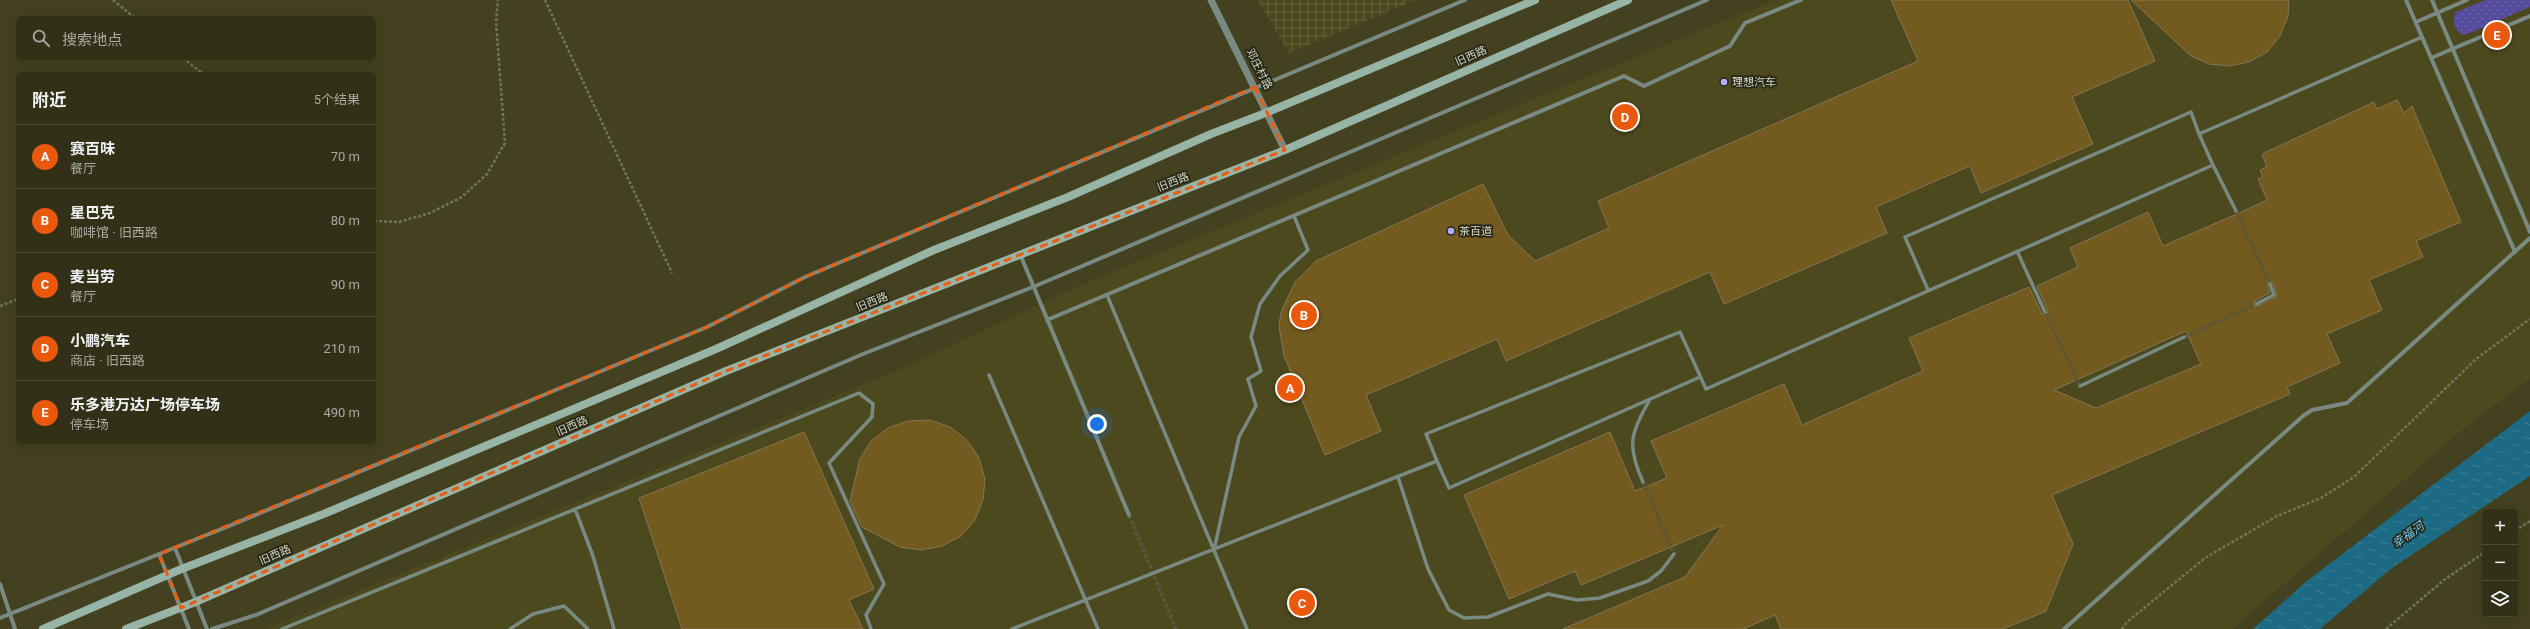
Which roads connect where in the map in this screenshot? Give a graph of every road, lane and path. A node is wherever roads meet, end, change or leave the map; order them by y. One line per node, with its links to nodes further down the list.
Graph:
1 (113, 0): 14 (path)
2 (498, 0): 29 (path)
3 (545, 0): 35 (path)
4 (1211, 0): 22 (street, 邓庄村路)
5 (1465, 0): 22 (street)
6 (1535, 0): 23 (main road, 旧西路)
7 (1628, 0): 25 (main road, 旧西路)
8 (1707, 0): 37 (street)
9 (1802, 0): 28 (street)
10 (2406, 0): 16 (street)
11 (2432, 0): 13 (street)
12 (2467, 0): 13 (street)
13 (2437, 12): 16 (street); 18 (street)
14 (133, 16)
15 (2530, 16): 18 (street)
16 (2416, 22): 17 (street)
17 (2422, 37): 19 (street); 24 (street)
18 (2452, 48): 19 (street); 30 (street)
19 (2431, 58): 33 (street)
20 (186, 60): 21 (path)
21 (201, 72)
22 (1255, 87): 23 (street, 邓庄村路); 58 (street)
23 (1268, 112): 25 (street, 邓庄村路); 63 (main road, 旧西路)
24 (2199, 134): 26 (street); 38 (street)
25 (1285, 150): 34 (main road, 旧西路)
26 (2214, 164): 27 (street); 32 (street)
27 (2236, 211)
28 (1294, 216): 39 (street); 59 (street)
29 (376, 221)
30 (2530, 232)
31 (2530, 238): 33 (street)
32 (2017, 251): 38 (street); 43 (street)
33 (2514, 252): 85 (street)
34 (1020, 254): 37 (street); 67 (main road, 旧西路)
35 (672, 273)
36 (2270, 284): 41 (street)
37 (1033, 286): 45 (street); 76 (street)
38 (1928, 290): 48 (street)
39 (1107, 295): 45 (street); 59 (street)
40 (16, 300): 42 (path)
41 (2256, 304)
42 (0, 306)
43 (2045, 312)
44 (2530, 319): 86 (path)
45 (1047, 320): 55 (street)
46 (2184, 337): 49 (street)
47 (989, 375): 66 (street)
48 (1700, 377): 50 (street); 51 (street)
49 (2080, 386)
50 (1650, 399): 51 (street); 53 (street)
51 (1437, 461): 52 (street)
52 (1398, 477): 59 (street); 61 (street)
53 (1643, 482)
54 (575, 509): 77 (street); 80 (street); 81 (street)
55 (1129, 515)
56 (2530, 521): 57 (path)
57 (2518, 529)
58 (175, 548): 60 (street); 63 (street)
59 (1214, 550): 66 (street); 84 (street)
60 (160, 554): 64 (street); 69 (street)
61 (1674, 554)
62 (2482, 554): 87 (path)
63 (183, 568): 64 (main road, 旧西路); 67 (street)
64 (167, 574): 68 (street); 72 (main road, 旧西路)
65 (0, 584): 69 (street)
66 (1086, 600): 82 (street); 83 (street)
67 (196, 602): 68 (main road, 旧西路); 75 (street)
68 (181, 608): 73 (main road, 旧西路); 74 (street)
69 (10, 614): 70 (street); 71 (street)
70 (0, 618)
71 (15, 629)
72 (42, 629)
73 (126, 629)
74 (189, 629)
75 (207, 629)
76 (212, 629)
77 (282, 629)
78 (510, 629): 79 (street)
79 (588, 629)
80 (614, 629)
81 (871, 629)
82 (1012, 629)
83 (1098, 629)
84 (1247, 629)
85 (2064, 629)
86 (2122, 629)
87 (2386, 629)

